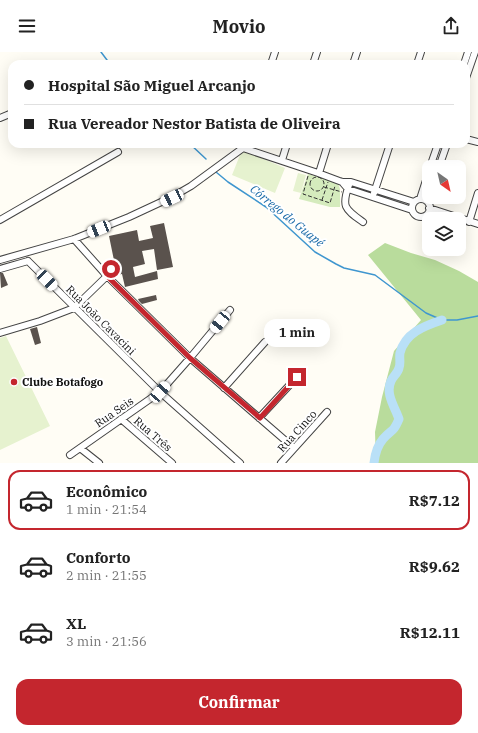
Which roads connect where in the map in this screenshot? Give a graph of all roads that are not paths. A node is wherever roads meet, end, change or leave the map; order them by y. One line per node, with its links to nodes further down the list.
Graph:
1 (475, 52): 2 (street)
2 (470, 66)
3 (241, 148): 31 (street)
4 (249, 148): 11 (street)
5 (286, 148): 11 (street)
6 (327, 148): 14 (street)
7 (389, 148): 18 (street)
8 (437, 148): 12 (street)
9 (446, 148): 13 (street)
10 (118, 152): 27 (street)
11 (282, 160): 14 (street)
12 (432, 160)
13 (441, 160)
14 (320, 176): 16 (street)
15 (350, 182): 16 (street); 18 (street); 19 (street)
16 (338, 183): 19 (street)
17 (422, 188): 22 (street)
18 (376, 189): 21 (street); 22 (street)
19 (347, 191): 21 (street); 28 (street)
20 (478, 193): 29 (street)
21 (374, 196): 26 (street)
22 (417, 200): 23 (street); 26 (street)
23 (422, 201)
24 (429, 204): 26 (street)
25 (433, 204): 29 (street)
26 (412, 210)
27 (0, 220)
28 (363, 222)
29 (469, 222): 30 (street)
30 (478, 224)
31 (74, 239): 32 (street); 37 (street)
32 (28, 252): 33 (street); 34 (street)
33 (0, 259): 35 (street)
34 (28, 261): 35 (street); 38 (street, Rua João Cavacini)
35 (1, 269)
36 (111, 269): 37 (street)
37 (107, 276): 38 (street); 42 (street)
38 (74, 308): 40 (street); 45 (street, Rua João Cavacini)
39 (230, 310): 42 (street, Rua Seis)
40 (0, 333)
41 (265, 342): 44 (street)
42 (190, 358): 44 (street); 45 (street, Rua Seis)
43 (297, 377): 47 (street)
44 (224, 388): 47 (street)
45 (160, 392): 48 (street, Rua Seis); 54 (street, Rua João Cavacini)
46 (327, 412): 50 (street, Rua Cinco)
47 (260, 418): 50 (street)
48 (121, 419): 49 (street, Rua Seis); 53 (street, Rua Três)
49 (80, 448): 51 (street, Rua Seis); 52 (street)
50 (294, 448): 55 (street, Rua Cinco)
51 (70, 455)
52 (99, 463)
53 (172, 463)
54 (240, 463)
55 (282, 463)

